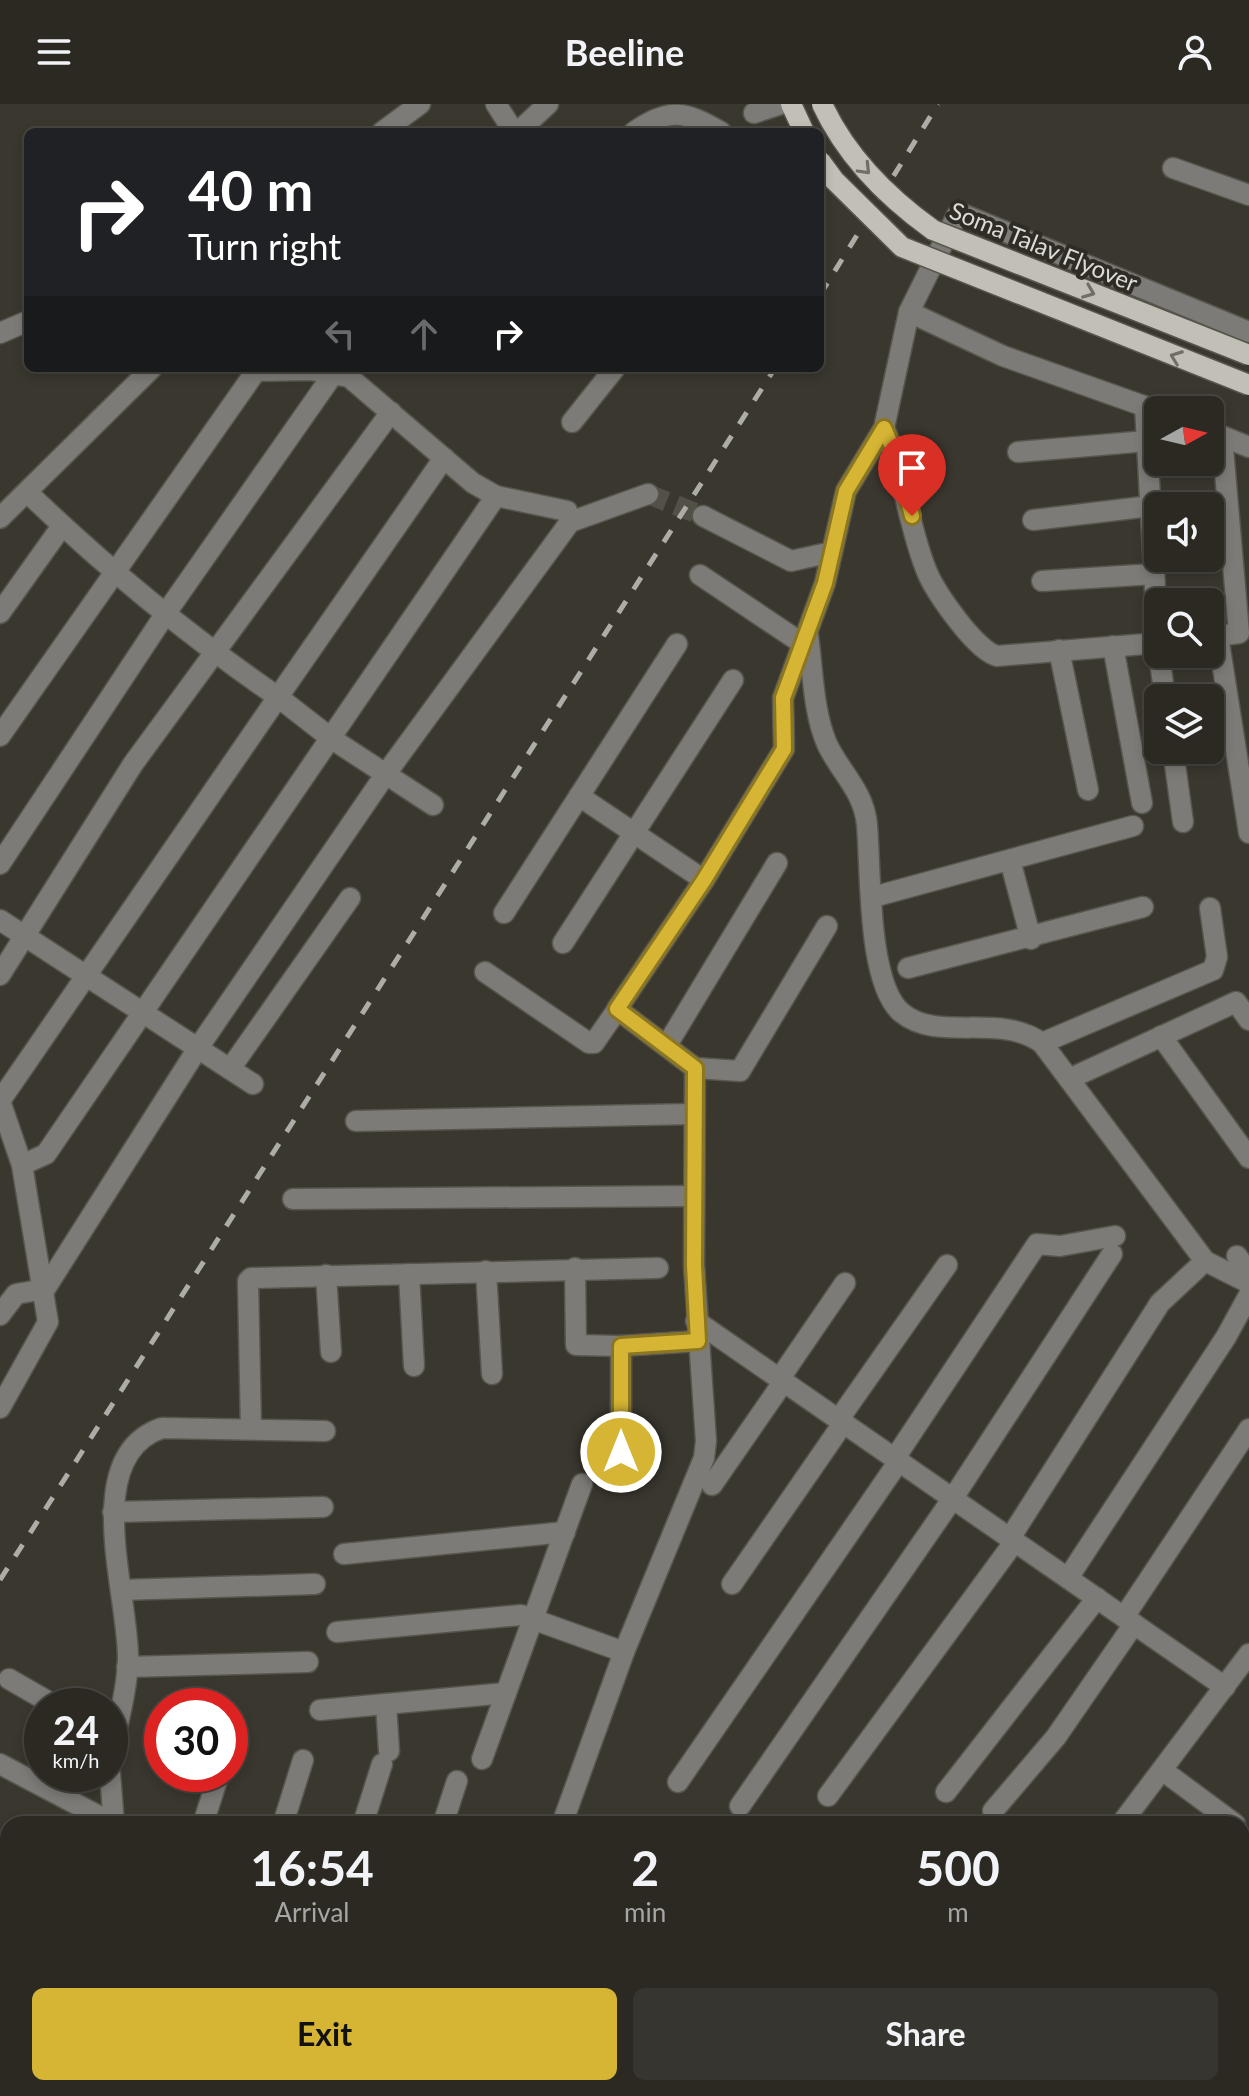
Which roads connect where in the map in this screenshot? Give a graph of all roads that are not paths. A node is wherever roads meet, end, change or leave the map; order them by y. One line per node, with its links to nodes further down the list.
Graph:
1 (420, 104): 8 (street)
2 (496, 104): 9 (street)
3 (548, 104): 10 (street)
4 (781, 104): 7 (street)
5 (791, 104): 13 (main road)
6 (822, 104): 21 (main road, Soma Talav Flyover, one-way to 21, bridge)
7 (750, 116)
8 (387, 128)
9 (513, 128)
10 (521, 128)
11 (640, 128): 12 (street)
12 (714, 128)
13 (802, 128)
14 (824, 166): 27 (main road, one-way to 14, bridge)
15 (1173, 168): 16 (street)
16 (1249, 195)
17 (909, 312): 19 (street); 28 (street); 31 (street)
18 (24, 323): 20 (street)
19 (1249, 332)
20 (0, 333)
21 (1249, 355)
22 (148, 372): 38 (street)
23 (255, 372): 49 (street)
24 (308, 372): 26 (street)
25 (612, 372): 30 (street)
26 (334, 373): 29 (street); 56 (street)
27 (1249, 385)
28 (1144, 406)
29 (391, 412): 36 (street); 63 (street)
30 (572, 422)
31 (884, 428): 48 (street); 62 (street)
32 (1224, 437): 34 (street)
33 (1144, 441): 35 (street)
34 (1249, 447)
35 (1018, 452)
36 (444, 458): 40 (street); 65 (street)
37 (1224, 466): 46 (street)
38 (27, 492): 43 (street); 47 (street)
39 (648, 494): 45 (street)
40 (496, 496): 45 (street); 67 (street)
41 (1144, 507): 44 (street)
42 (703, 516): 48 (street)
43 (0, 518)
44 (1033, 520)
45 (570, 522): 69 (street)
46 (1239, 525): 54 (street)
47 (62, 526): 49 (street); 55 (street)
48 (832, 552): 58 (street)
49 (114, 571): 56 (street); 66 (street)
50 (1154, 574): 52 (street); 53 (street)
51 (700, 575): 58 (street)
52 (1042, 581)
53 (1155, 588)
54 (1242, 593): 57 (street)
55 (0, 613)
56 (166, 613): 63 (street); 80 (street)
57 (1229, 634): 76 (street)
58 (805, 638): 81 (street); 82 (street)
59 (677, 644): 71 (street)
60 (1144, 645): 61 (street)
61 (1113, 646): 62 (street); 72 (street)
62 (1059, 650): 70 (street)
63 (215, 654): 65 (street); 89 (street)
64 (733, 680): 77 (street)
65 (278, 697): 67 (street); 95 (street)
66 (0, 736)
67 (332, 739): 69 (street); 98 (street)
68 (1175, 764): 74 (street)
69 (385, 775): 73 (street); 103 (street)
70 (1088, 790)
71 (579, 796): 77 (street); 86 (street)
72 (1142, 803)
73 (433, 805)
74 (1183, 822)
75 (1133, 826): 78 (street)
76 (1249, 833)
77 (633, 834): 81 (street); 91 (street)
78 (1010, 860): 82 (street); 90 (street)
79 (777, 863): 102 (street)
80 (0, 864)
81 (704, 880): 97 (street)
82 (873, 897): 101 (street)
83 (350, 898): 105 (street)
84 (1143, 907): 90 (street)
85 (1210, 908): 101 (street)
86 (504, 913)
87 (0, 920): 89 (street)
88 (827, 926): 104 (street)
89 (26, 935): 94 (street); 95 (street)
90 (1031, 939): 92 (street)
91 (563, 943)
92 (908, 968)
93 (485, 972): 97 (street)
94 (0, 975)
95 (87, 975): 98 (street); 108 (street)
96 (1243, 999): 99 (street); 100 (street)
97 (617, 1010): 102 (street)
98 (145, 1012): 103 (street); 112 (street)
99 (1249, 1020)
100 (1161, 1036): 106 (street); 111 (street)
101 (1042, 1043): 106 (street)
102 (667, 1045): 104 (street)
103 (198, 1048): 105 (street); 124 (street)
104 (695, 1068): 109 (street)
105 (230, 1069): 107 (street)
106 (1069, 1079): 115 (street)
107 (253, 1084)
108 (0, 1101): 112 (street)
109 (692, 1114): 110 (street); 113 (street)
110 (356, 1121)
111 (1249, 1158)
112 (22, 1165): 124 (street)
113 (693, 1196): 114 (street); 127 (street)
114 (293, 1199)
115 (1205, 1261): 123 (street); 146 (street)
116 (947, 1265): 134 (street)
117 (575, 1268): 118 (street); 119 (street); 128 (street)
118 (658, 1268)
119 (486, 1271): 120 (street); 131 (street)
120 (409, 1274): 121 (street); 130 (street)
121 (326, 1275): 129 (street); 135 (street)
122 (845, 1283): 132 (street)
123 (1249, 1283)
124 (45, 1289): 126 (street); 133 (street)
125 (1249, 1295): 148 (street)
126 (0, 1315)
127 (697, 1331): 128 (street); 132 (street); 156 (street)
128 (621, 1346): 138 (street)
129 (331, 1352)
130 (414, 1366)
131 (492, 1374)
132 (782, 1380): 134 (street); 141 (street)
133 (0, 1408)
134 (841, 1421): 139 (street); 150 (street)
135 (251, 1429): 137 (street); 144 (street)
136 (1249, 1429): 154 (street)
137 (325, 1431)
138 (621, 1452)
139 (897, 1460): 142 (street); 142 (street); 172 (street)
140 (582, 1484): 145 (street)
141 (712, 1485)
142 (953, 1498): 146 (street); 177 (street)
143 (323, 1507): 144 (street)
144 (113, 1512): 151 (street)
145 (565, 1532): 147 (street); 153 (street)
146 (1013, 1540): 148 (street); 176 (street)
147 (344, 1554)
148 (1068, 1578): 152 (street)
149 (315, 1584): 151 (street)
150 (732, 1584)
151 (121, 1590): 159 (street)
152 (1097, 1598): 154 (street); 175 (street)
153 (534, 1618): 155 (street); 156 (street); 164 (street)
154 (1129, 1621): 161 (street); 178 (street)
155 (337, 1632)
156 (624, 1652): 185 (street)
157 (1249, 1654): 161 (street)
158 (308, 1662): 159 (street)
159 (127, 1667): 163 (street)
160 (9, 1679): 162 (street)
161 (1225, 1687): 170 (street)
162 (25, 1688)
163 (123, 1688)
164 (506, 1693): 165 (street); 167 (street)
165 (386, 1704): 166 (street); 183 (street)
166 (320, 1710)
167 (482, 1759)
168 (303, 1760): 182 (street)
169 (0, 1764): 179 (street)
170 (1162, 1770): 186 (street); 187 (street)
171 (457, 1781): 184 (street)
172 (678, 1782)
173 (111, 1792): 180 (street)
174 (213, 1792): 181 (street)
175 (946, 1792)
176 (828, 1796)
177 (740, 1806)
178 (993, 1811)
179 (99, 1816)
180 (113, 1816)
181 (206, 1816)
182 (286, 1816)
183 (366, 1816)
184 (446, 1816)
185 (565, 1816)
186 (1127, 1816)
187 (1224, 1816)

